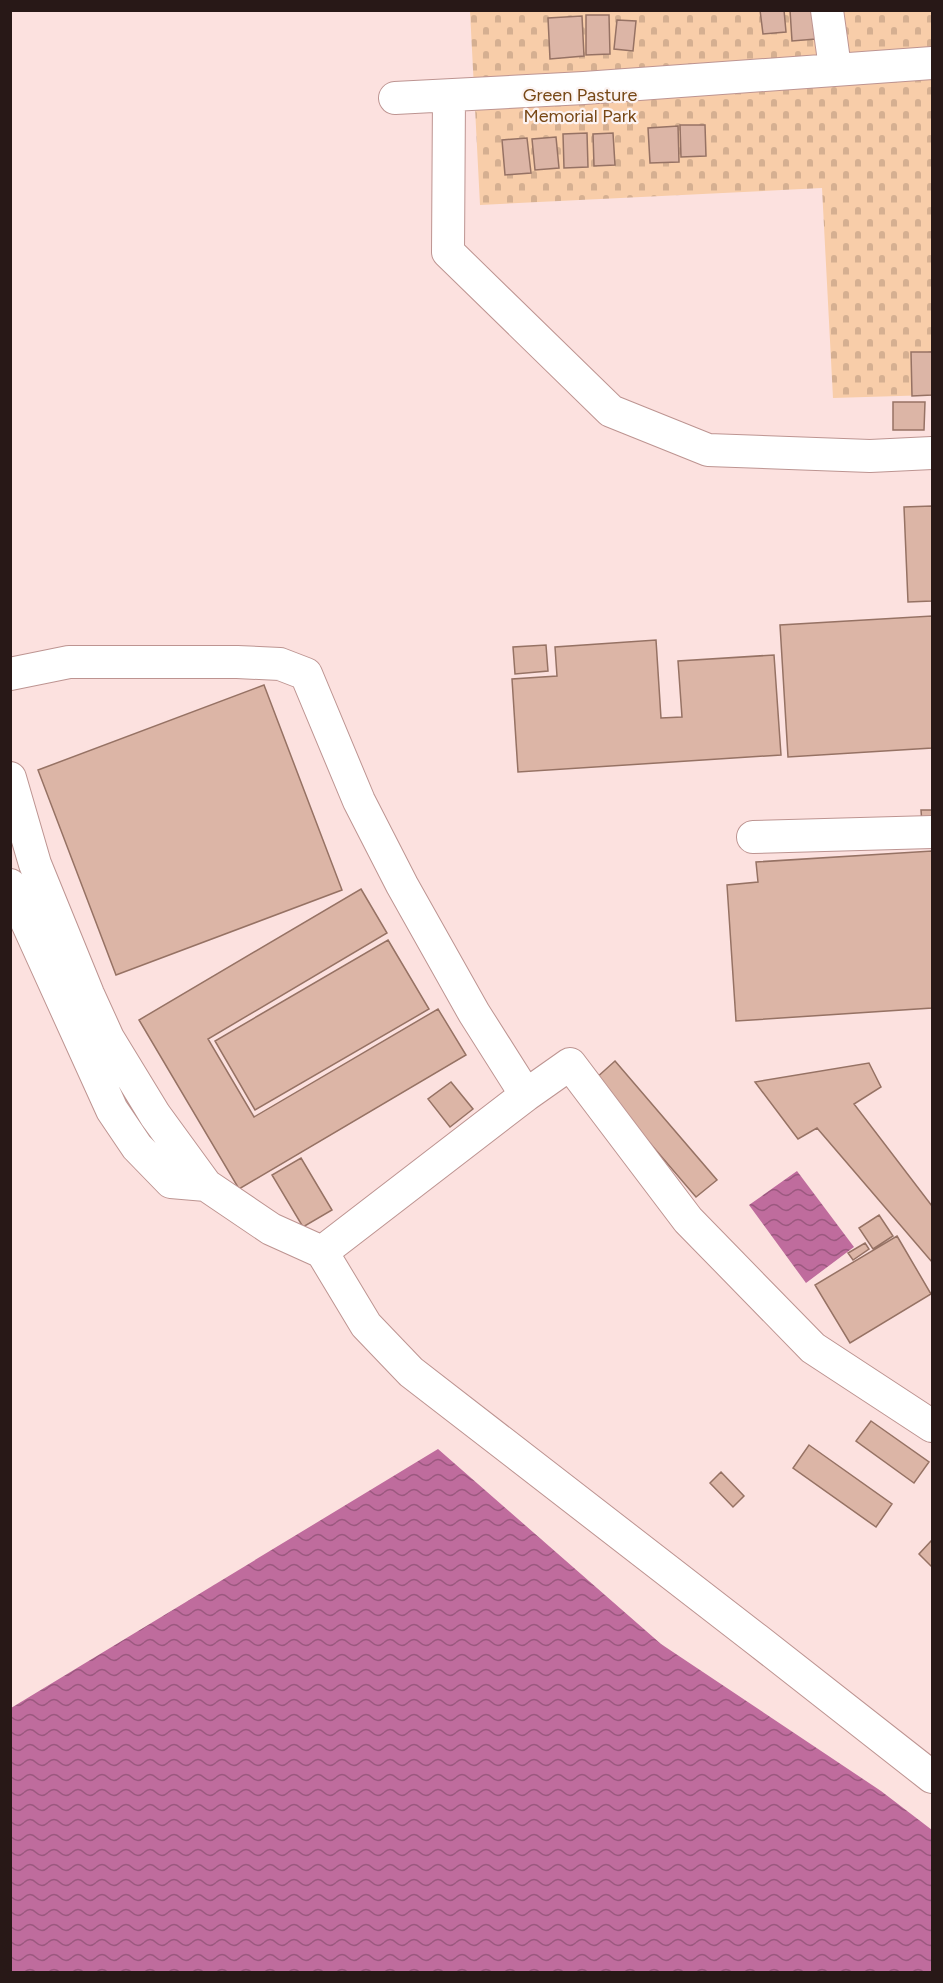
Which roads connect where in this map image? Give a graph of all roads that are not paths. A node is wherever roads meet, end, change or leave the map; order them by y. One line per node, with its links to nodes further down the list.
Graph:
1 (827, 10): 3 (lane)
2 (933, 63): 3 (lane)
3 (835, 68): 4 (lane)
4 (449, 96): 5 (lane); 6 (lane)
5 (395, 98)
6 (933, 453)
7 (10, 674): 12 (lane)
8 (10, 778): 13 (lane)
9 (933, 832): 10 (lane)
10 (753, 837)
11 (10, 885): 13 (lane)
12 (526, 1095): 14 (lane); 15 (lane)
13 (206, 1185): 14 (lane)
14 (322, 1252): 16 (lane)
15 (933, 1426)
16 (933, 1777)

